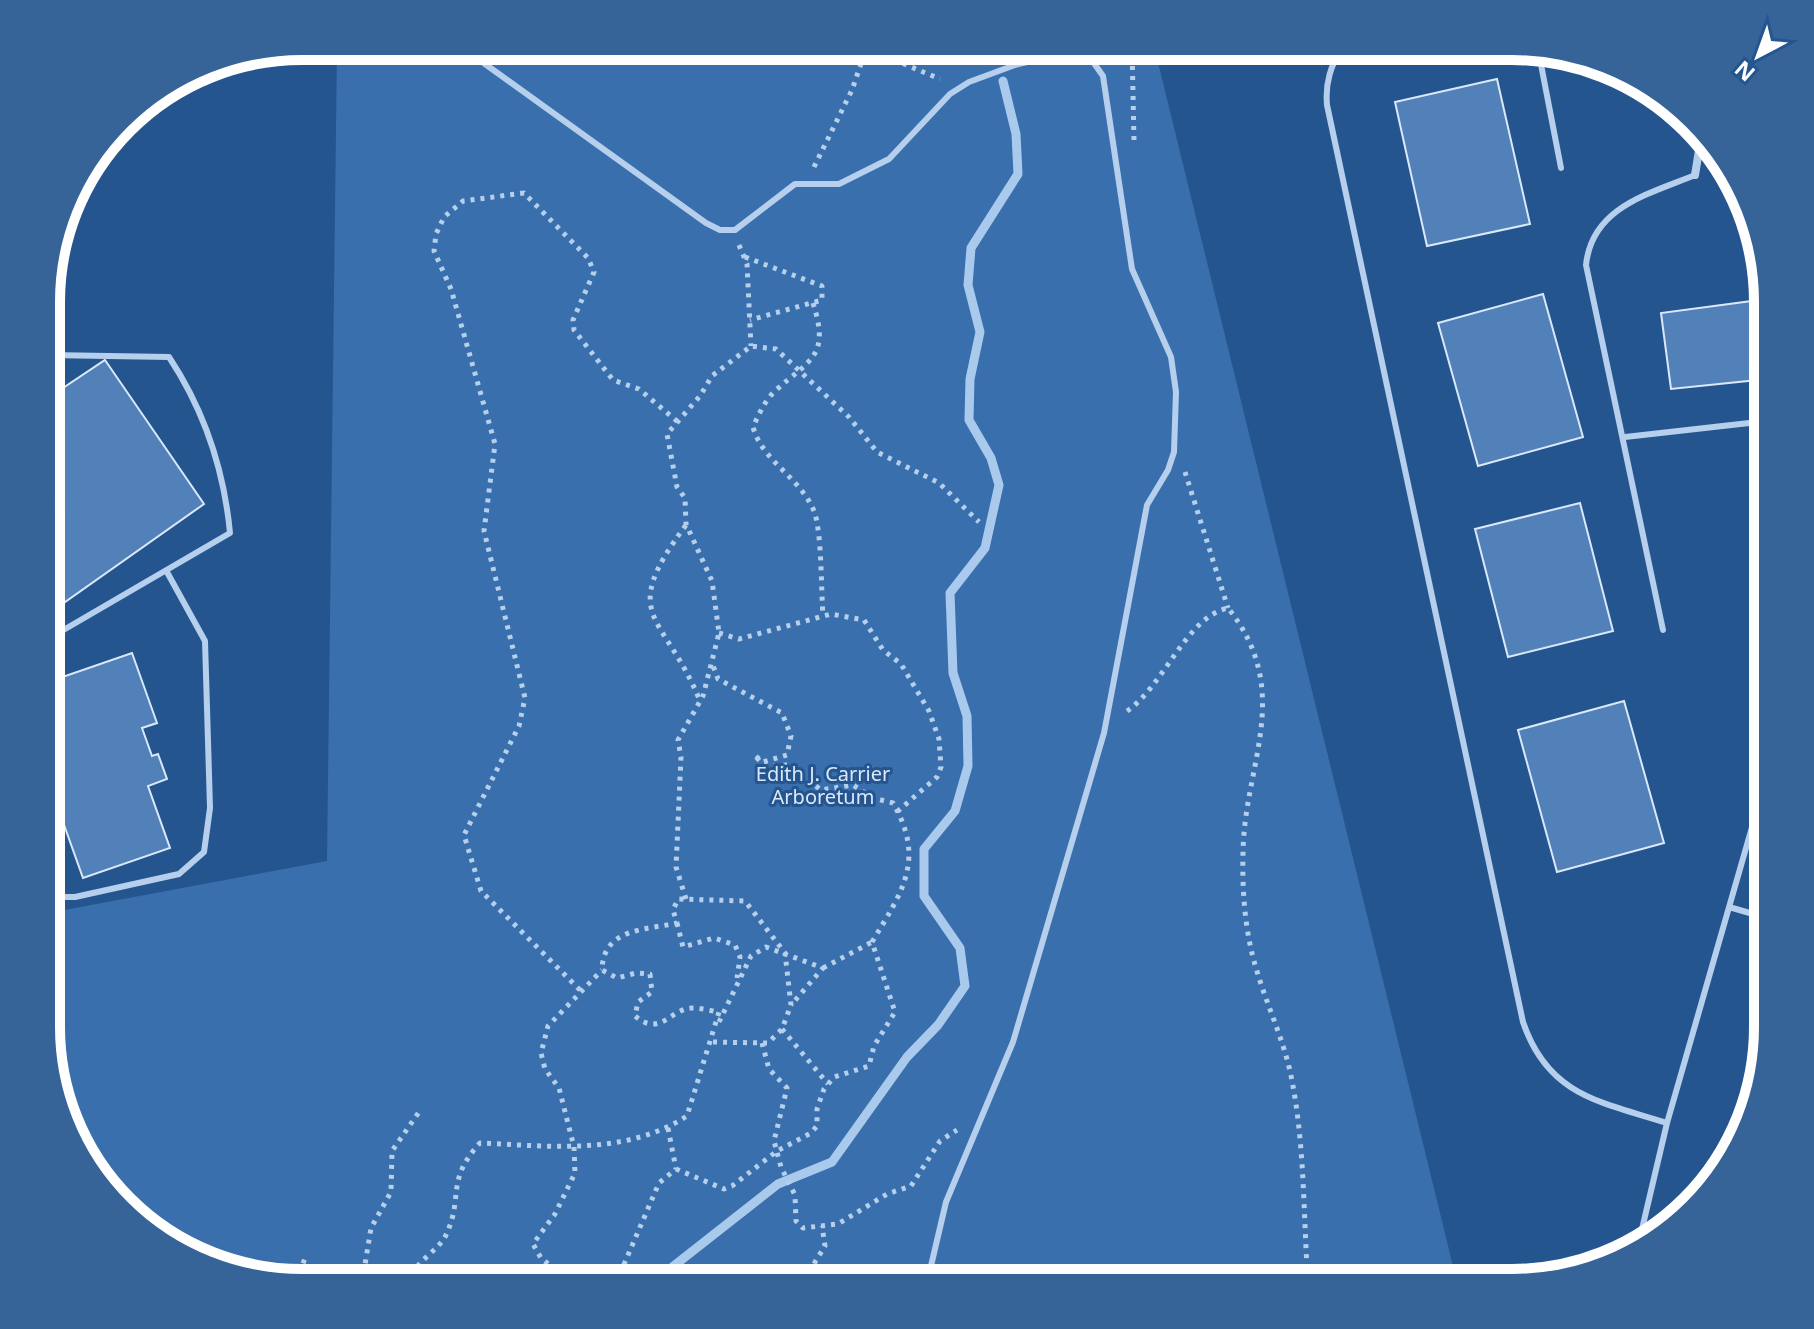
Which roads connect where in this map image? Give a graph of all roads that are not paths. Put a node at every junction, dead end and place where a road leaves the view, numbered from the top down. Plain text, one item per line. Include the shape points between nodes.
1 (480, 60) edge
2 (1036, 61) edge
3 (1092, 61) edge
4 (1336, 61) edge
5 (1541, 63) edge
6 (1699, 149) edge
7 (1561, 168) dead end
8 (1695, 175) joint
9 (60, 355) edge
10 (1753, 423) edge
11 (1625, 437) junction
12 (167, 572) junction
13 (1663, 630) dead end
14 (60, 632) edge
15 (1753, 824) edge
16 (61, 897) edge
17 (1729, 907) junction
18 (1753, 914) edge
19 (1667, 1123) junction
20 (1642, 1231) edge
21 (930, 1269) edge

1 - 2 lane via 706,223 731,230 788,188 849,181 889,159 959,88
3 - 21 lane via 1101,70 1114,129 1132,269 1174,371 1174,452 1147,505 1106,723 1013,1042 946,1202
4 - 19 lane via 1326,87 1327,105 1523,1022 1544,1066 1561,1084
5 - 7 lane
6 - 8 street
8 - 11 lane via 1609,216 1588,247 1586,265
9 - 12 lane via 169,357 194,395 226,491 230,533
10 - 11 lane
11 - 13 lane
12 - 14 lane
12 - 16 lane via 205,641 210,808 204,852 179,874
15 - 17 lane
17 - 18 lane
17 - 19 lane
19 - 20 lane

